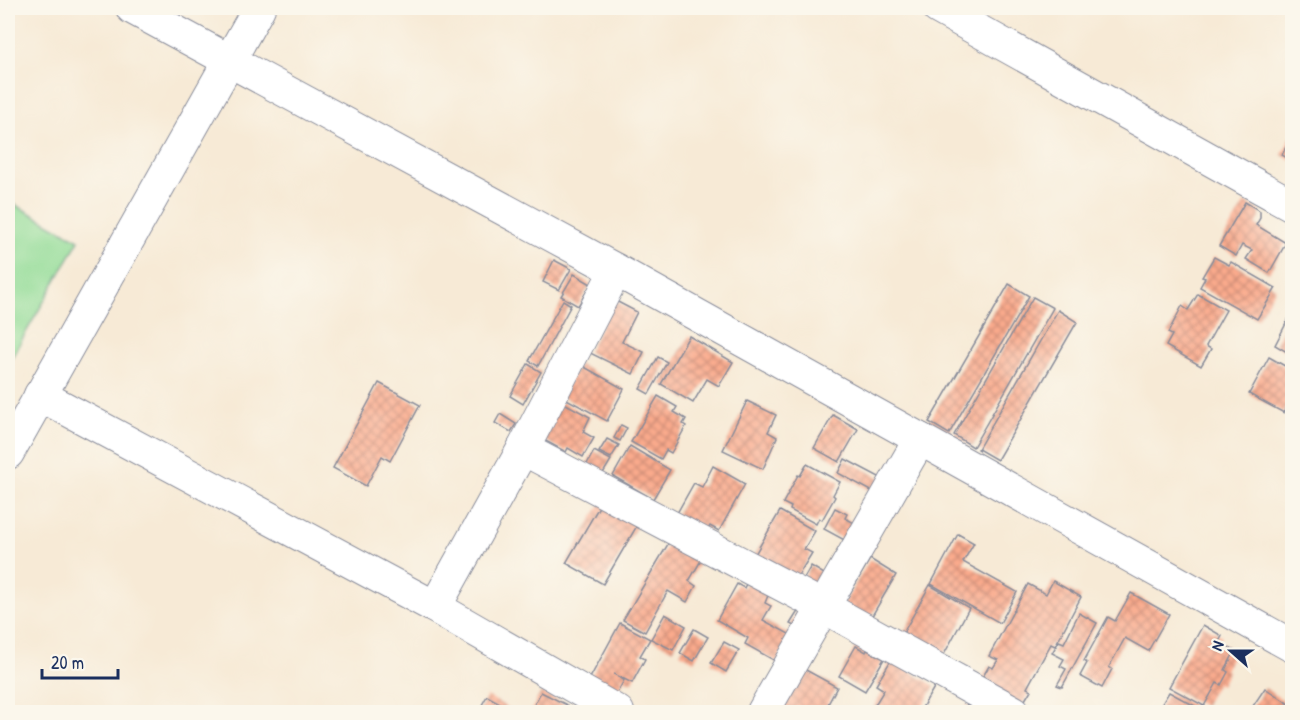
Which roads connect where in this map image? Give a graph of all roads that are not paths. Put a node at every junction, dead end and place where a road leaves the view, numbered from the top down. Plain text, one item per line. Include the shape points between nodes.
1 (132, 8) edge
2 (259, 8) edge
3 (938, 8) edge
4 (229, 61) junction
5 (1293, 205) edge
6 (616, 270) junction
7 (40, 395) junction
8 (920, 439) junction
9 (524, 449) junction
10 (8, 453) edge
11 (435, 606) junction
12 (824, 607) junction
13 (1293, 646) edge
14 (618, 712) edge
15 (763, 712) edge
16 (1014, 712) edge

1 - 4 street
2 - 4 street
3 - 5 street
4 - 6 street
4 - 7 street
6 - 8 street
6 - 9 street
7 - 10 street
7 - 11 street
8 - 12 street
8 - 13 street
9 - 11 street
9 - 12 street
11 - 14 street
12 - 15 street
12 - 16 street

